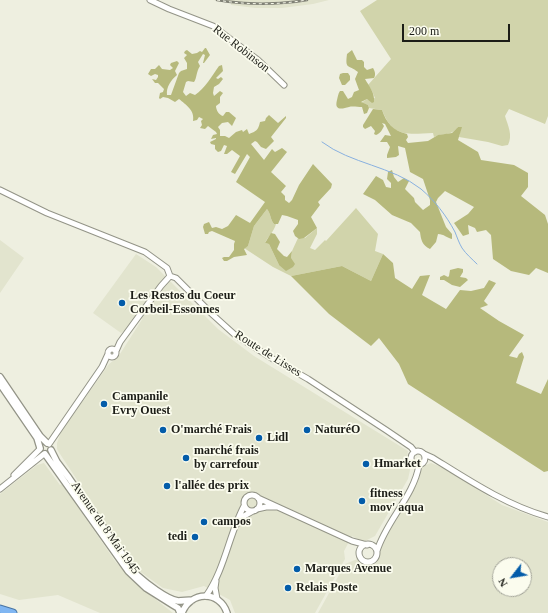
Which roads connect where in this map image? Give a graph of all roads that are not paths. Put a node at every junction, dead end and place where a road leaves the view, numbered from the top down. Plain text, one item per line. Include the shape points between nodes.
1 (150, 0) edge
2 (284, 85) dead end
3 (0, 190) edge
4 (170, 276) junction
5 (0, 377) edge
6 (0, 384) edge
7 (49, 445) junction
8 (43, 451) junction
9 (415, 452) junction
10 (424, 454) junction
11 (425, 461) junction
12 (413, 463) junction
13 (419, 465) junction
14 (446, 466) junction
15 (415, 479) junction
16 (0, 488) edge
17 (77, 489) junction
18 (258, 498) junction
19 (244, 506) junction
20 (277, 507) junction
21 (255, 510) junction
22 (548, 518) edge
23 (94, 524) junction
24 (236, 525) junction
25 (383, 537) junction
26 (352, 541) junction
27 (368, 544) junction
28 (360, 550) junction
29 (377, 551) junction
30 (216, 577) junction
31 (206, 596) junction
32 (218, 599) junction
33 (192, 600) junction
34 (0, 609) edge
35 (12, 613) edge
36 (181, 613) edge
37 (227, 613) edge

1 - 2 street, Rue Robinson via 213,26 258,60
3 - 4 street, Route de Lisses via 47,213 145,252 167,268
4 - 7 street via 114,350 109,350 110,355
4 - 9 street, Route de Lisses via 176,278 237,336 391,433
5 - 7 main road, Avenue du 8 Mai 1945 via 40,436
6 - 8 main road, Avenue du 8 Mai 1945
7 - 8 main road via 43,444
7 - 8 main road via 48,453
7 - 17 main road, Avenue du 8 Mai 1945 via 57,462
8 - 16 street
8 - 23 main road, Avenue du 8 Mai 1945
9 - 10 street via 421,451
9 - 12 street via 411,458
10 - 11 street
10 - 14 street
11 - 13 street
11 - 14 street
12 - 13 street
12 - 15 street
13 - 15 street
14 - 22 street via 504,501
15 - 25 street
17 - 23 main road via 94,518
17 - 33 main road, Avenue du 8 Mai 1945 via 143,581 175,600
18 - 19 street via 248,496
18 - 20 street
18 - 21 street via 260,504
19 - 21 street via 246,510
19 - 24 street
20 - 21 street
20 - 26 street
21 - 24 street via 244,516
23 - 36 main road, Avenue du 8 Mai 1945 via 134,577 146,588 178,608
24 - 30 street
25 - 27 street
25 - 29 street
26 - 27 street
26 - 28 street via 358,544
27 - 28 street
27 - 29 street
28 - 29 street via 361,558 369,562 375,559
30 - 31 street
30 - 32 street
31 - 32 main road, Avenue du 8 Mai 1945
31 - 33 main road, Avenue du 8 Mai 1945
32 - 37 main road
33 - 36 main road, Avenue du 8 Mai 1945
34 - 35 highway

